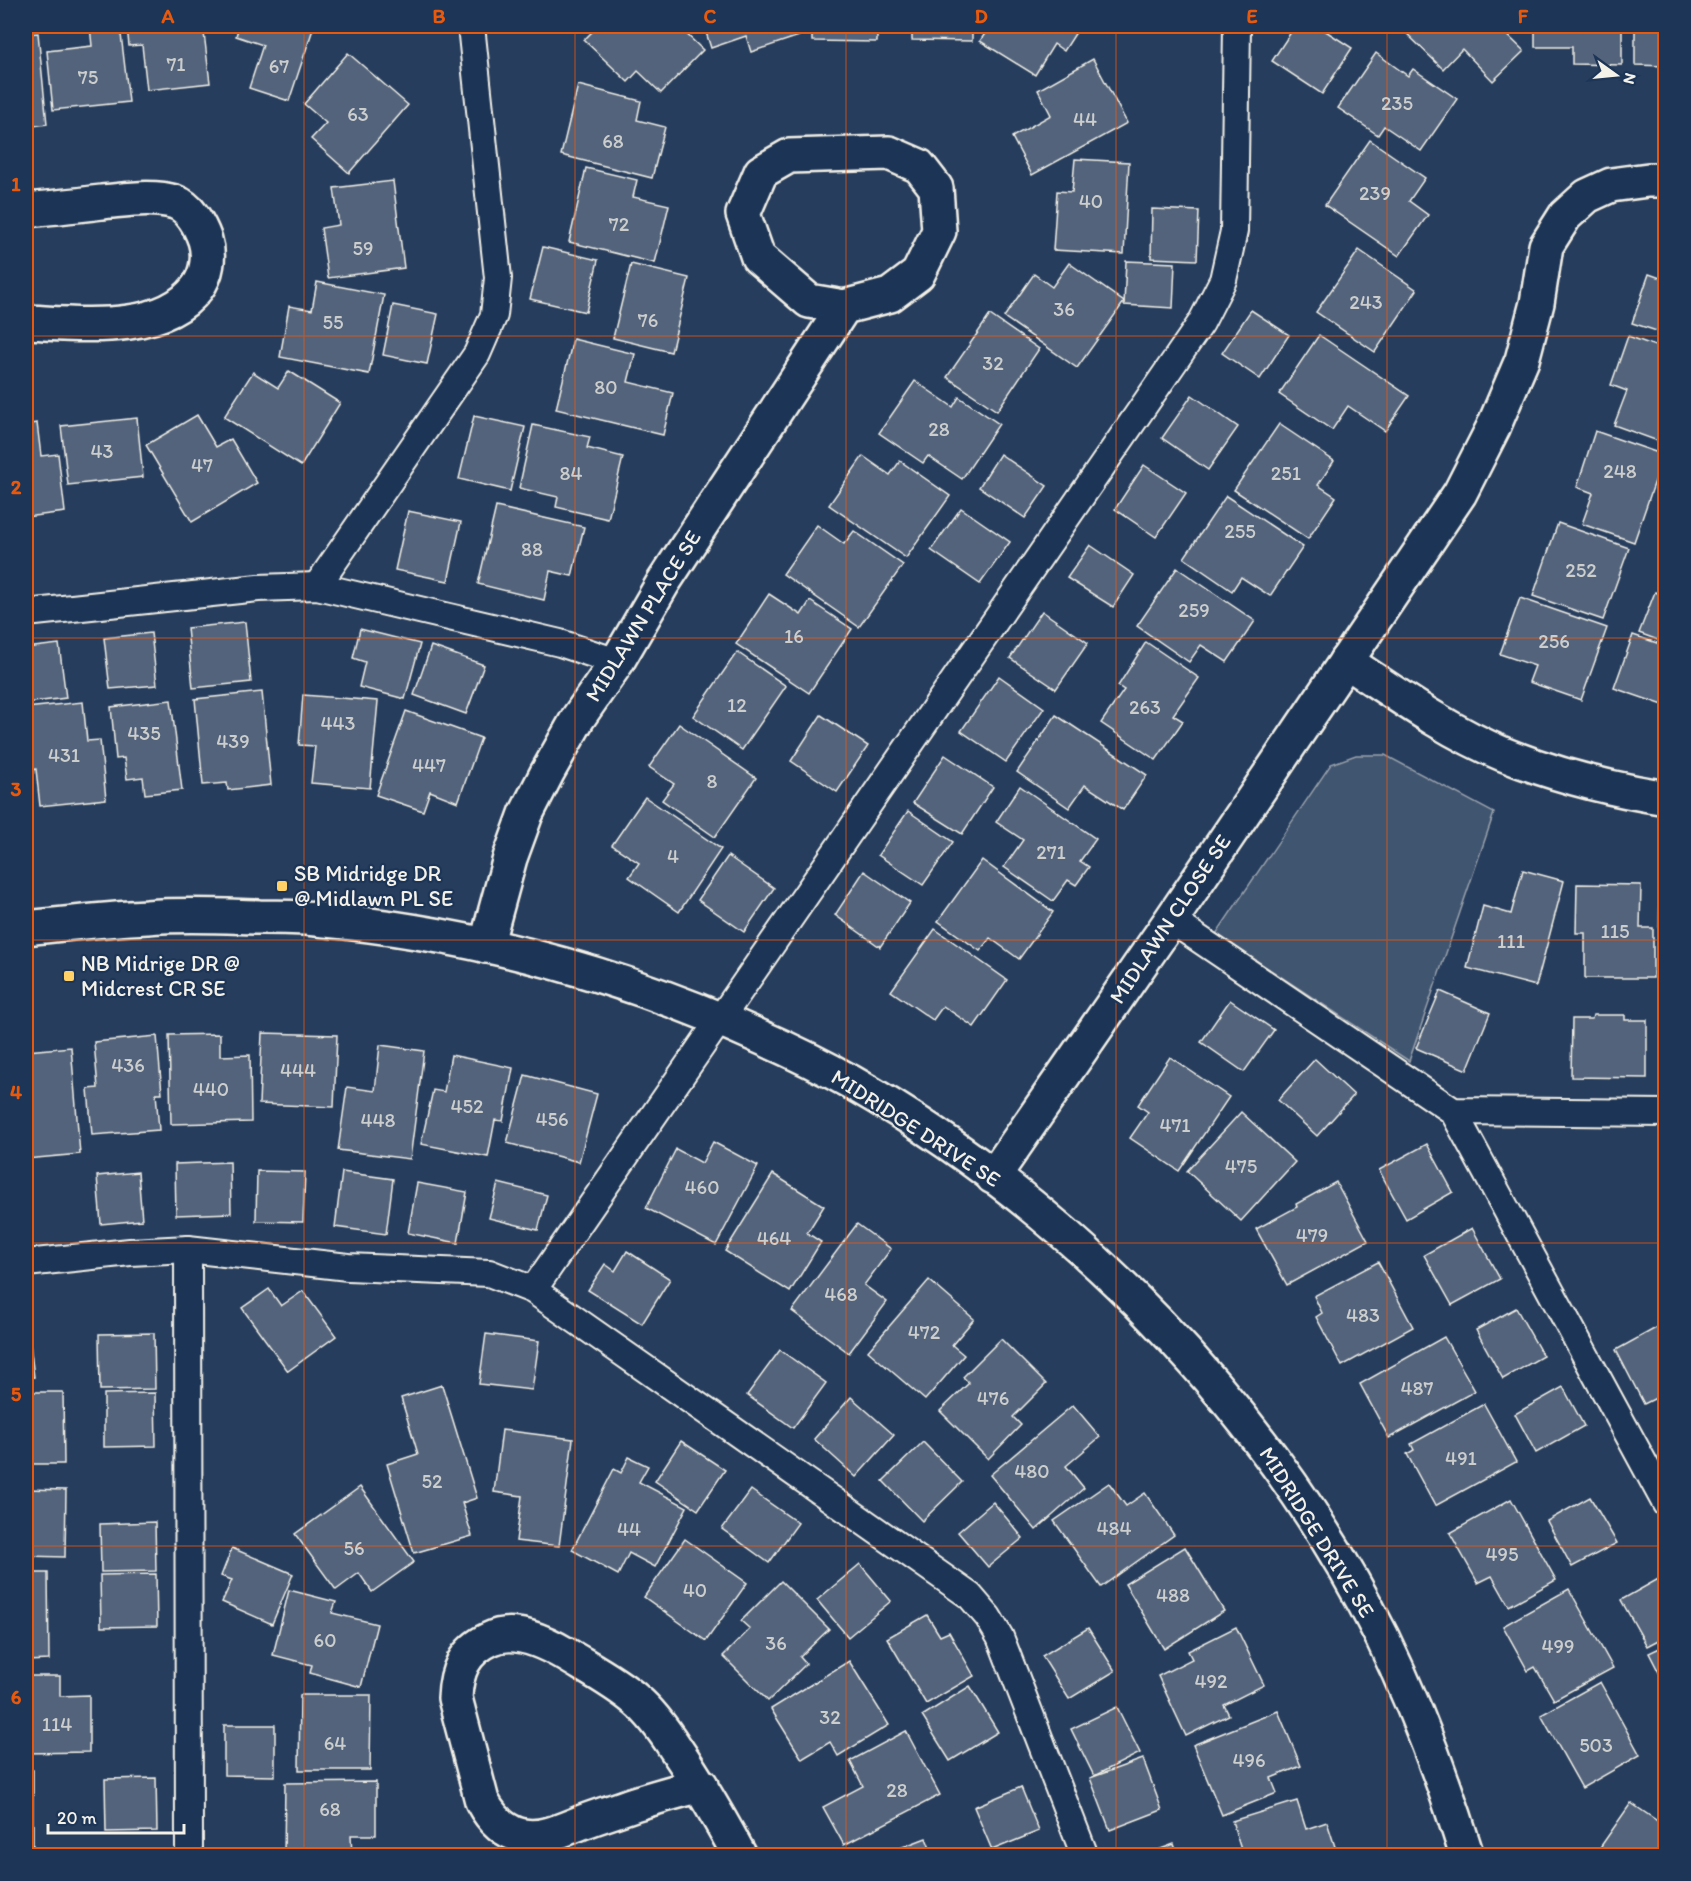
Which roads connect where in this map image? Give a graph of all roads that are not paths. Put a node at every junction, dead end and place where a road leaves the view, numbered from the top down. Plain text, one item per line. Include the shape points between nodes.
1 (471, 26) edge
2 (1237, 26) edge
3 (1665, 180) edge
4 (26, 210) edge
5 (844, 307) junction
6 (26, 322) edge
7 (317, 586) junction
8 (26, 613) edge
9 (1346, 661) junction
10 (617, 662) junction
11 (1665, 798) edge
12 (1171, 920) junction
13 (26, 928) edge
14 (486, 946) junction
15 (721, 1020) junction
16 (1452, 1111) junction
17 (1665, 1113) edge
18 (993, 1177) junction
19 (188, 1249) junction
20 (26, 1263) edge
21 (533, 1290) junction
22 (1665, 1504) edge
23 (701, 1785) junction
24 (189, 1856) edge
25 (740, 1856) edge
26 (1085, 1856) edge
27 (1467, 1856) edge

1 - 7 lane via 498,278 494,315 477,354
2 - 15 lane via 1234,231 1223,280 1210,306
3 - 9 street, MIDLAWN CLOSE SE via 1611,185 1587,196 1565,216 1546,246 1522,360 1493,428 1460,494
4 - 6 street via 132,200 178,203 201,229 207,246 207,264 202,281 192,294 178,306 148,318 104,325
5 - 5 street via 890,295 918,274 939,231 936,188 919,166 889,153 789,156 761,172 743,214 759,257 809,301
5 - 10 street, MIDLAWN PLACE SE via 663,583
7 - 8 lane via 258,588
7 - 10 lane via 560,643
9 - 11 street via 1437,720 1502,753 1595,784
9 - 12 street, MIDLAWN CLOSE SE
10 - 14 street, MIDLAWN PLACE SE via 578,718 526,814
12 - 16 lane
12 - 18 street, MIDLAWN CLOSE SE
13 - 14 street, MIDRIDGE DRIVE SE via 151,916 312,918 417,931
14 - 15 street, MIDRIDGE DRIVE SE via 655,993
15 - 18 street, MIDRIDGE DRIVE SE via 851,1082
15 - 21 lane
16 - 17 lane
16 - 22 lane
18 - 27 street, MIDRIDGE DRIVE SE via 1053,1224 1159,1322 1258,1439 1299,1496 1347,1573 1390,1655 1417,1713
19 - 20 lane
19 - 21 lane via 348,1267 489,1273
19 - 24 lane
21 - 26 lane via 970,1596 1000,1637
23 - 23 street via 662,1728 637,1701 548,1644 510,1634 495,1637 468,1654 460,1668 455,1698 482,1801 499,1825 511,1832 525,1836 555,1833
23 - 25 street

